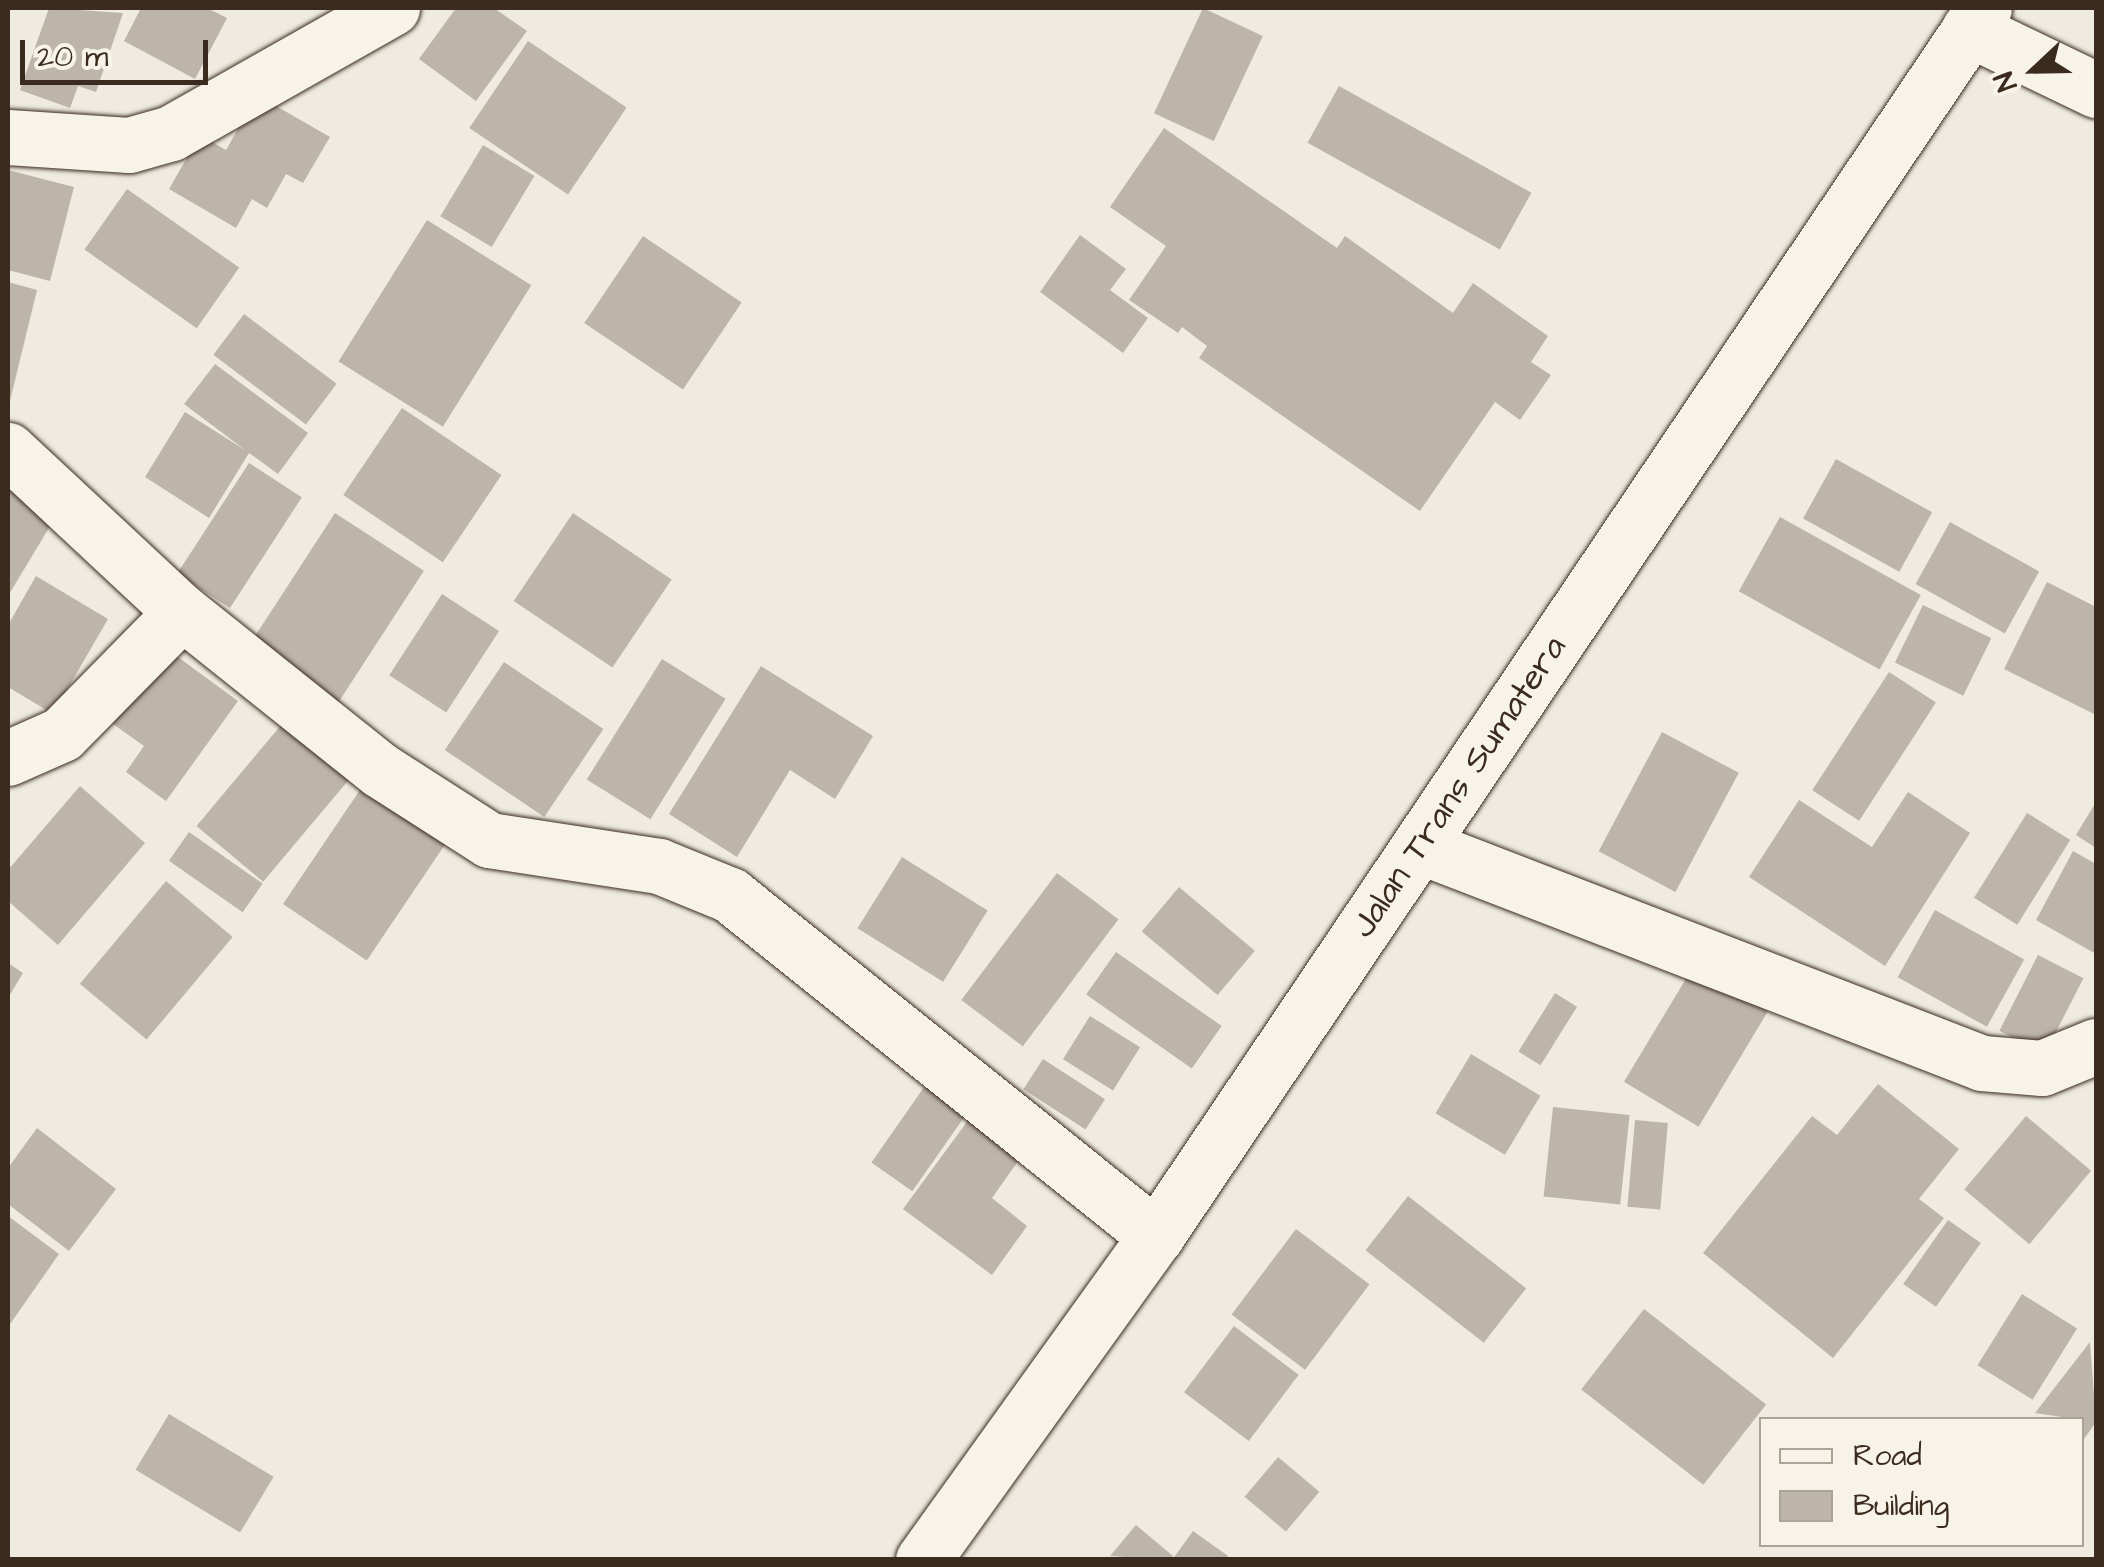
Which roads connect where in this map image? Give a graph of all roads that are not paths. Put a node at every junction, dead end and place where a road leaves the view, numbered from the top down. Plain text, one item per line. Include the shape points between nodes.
1 (392, 8) edge
2 (1976, 18) edge
3 (2096, 90) edge
4 (8, 137) edge
5 (8, 450) edge
6 (182, 612) junction
7 (8, 758) edge
8 (1420, 846) junction
9 (2096, 1046) edge
10 (1156, 1236) junction
11 (923, 1560) edge

1 - 4 main road via 171,133 129,145
2 - 3 main road
2 - 8 main road, Jalan Trans Sumatera
5 - 6 main road
6 - 7 main road via 62,734
6 - 10 main road via 380,770 489,840 659,866 730,895
8 - 9 main road via 1982,1063 2025,1071
8 - 10 main road, Jalan Trans Sumatera
10 - 11 main road, Jalan Trans Sumatera

